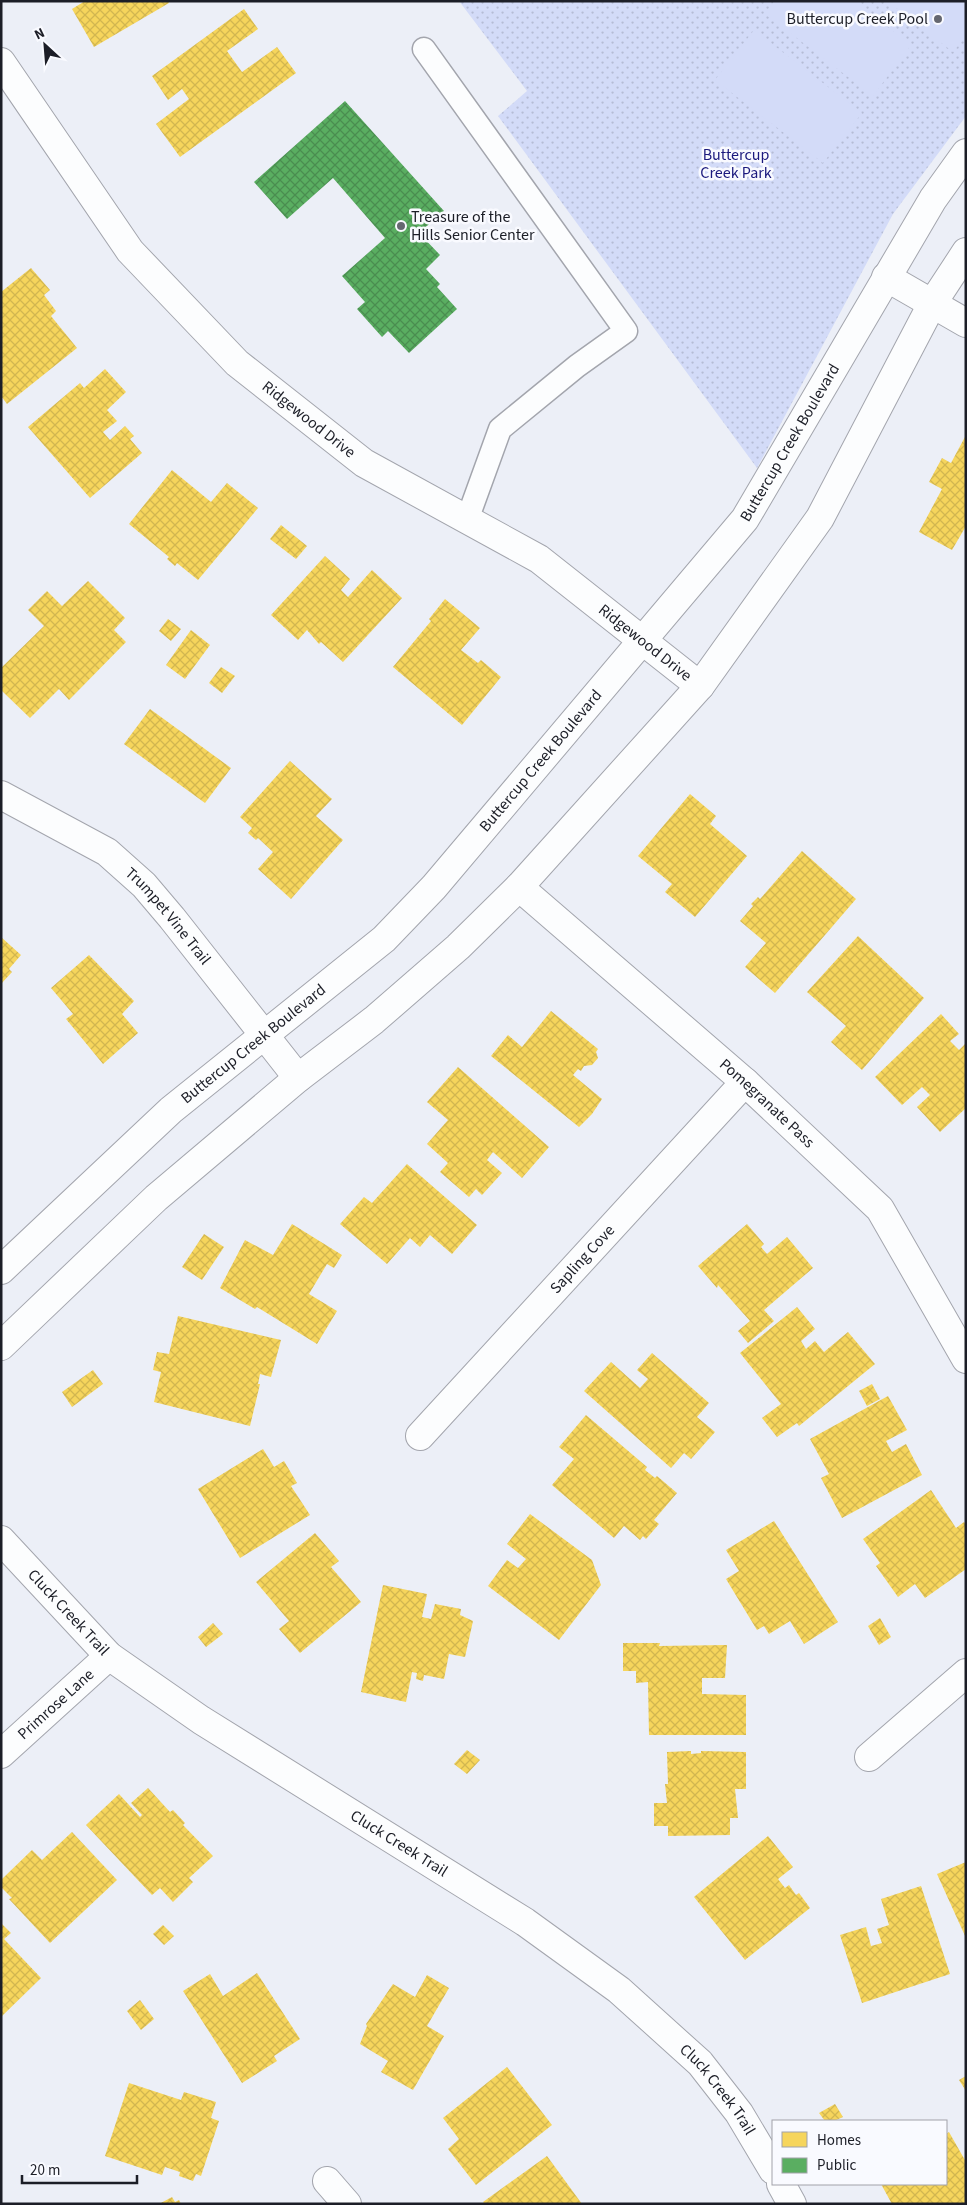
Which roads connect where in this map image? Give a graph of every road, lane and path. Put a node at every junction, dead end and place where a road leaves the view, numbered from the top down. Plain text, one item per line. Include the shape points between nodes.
1 (424, 49) dead end
2 (1, 62) edge
3 (966, 153) edge
4 (966, 252) edge
5 (886, 277) junction
6 (932, 304) junction
7 (966, 323) edge
8 (467, 520) junction
9 (644, 642) junction
10 (700, 686) junction
11 (1, 796) edge
12 (519, 887) junction
13 (265, 1035) junction
14 (298, 1078) junction
15 (745, 1082) junction
16 (1, 1270) edge
17 (1, 1346) edge
18 (966, 1359) edge
19 (420, 1436) dead end
20 (1, 1540) edge
21 (109, 1656) junction
22 (966, 1673) edge
23 (1, 1754) edge
24 (870, 1757) dead end
25 (772, 2168) edge
26 (327, 2181) dead end
27 (782, 2185) edge
28 (347, 2204) edge
29 (792, 2204) edge

1 - 8 lane via 626,331 500,429
2 - 8 street, Ridgewood Drive via 130,251 237,363 364,463
3 - 5 street, Buttercup Creek Boulevard via 933,199
4 - 6 street
5 - 6 street
5 - 9 street, Buttercup Creek Boulevard via 745,519
6 - 7 street
6 - 10 street via 820,518
8 - 9 street, Ridgewood Drive via 539,559
9 - 10 street, Ridgewood Drive
9 - 13 street, Buttercup Creek Boulevard via 434,888 384,939
10 - 12 street
11 - 13 street, Trumpet Vine Trail via 107,852 144,886
12 - 14 street via 458,947 381,1014
12 - 15 street, Pomegranate Pass
13 - 14 street, Trumpet Vine Trail
13 - 16 street, Buttercup Creek Boulevard via 171,1110
14 - 17 street via 156,1198
15 - 18 street, Pomegranate Pass via 880,1209
15 - 19 street, Sapling Cove
20 - 21 street, Cluck Creek Trail
21 - 23 street, Primrose Lane
21 - 25 street, Cluck Creek Trail via 201,1720 526,1922 619,1990 700,2063 739,2113
22 - 24 street
26 - 28 street
27 - 29 street

